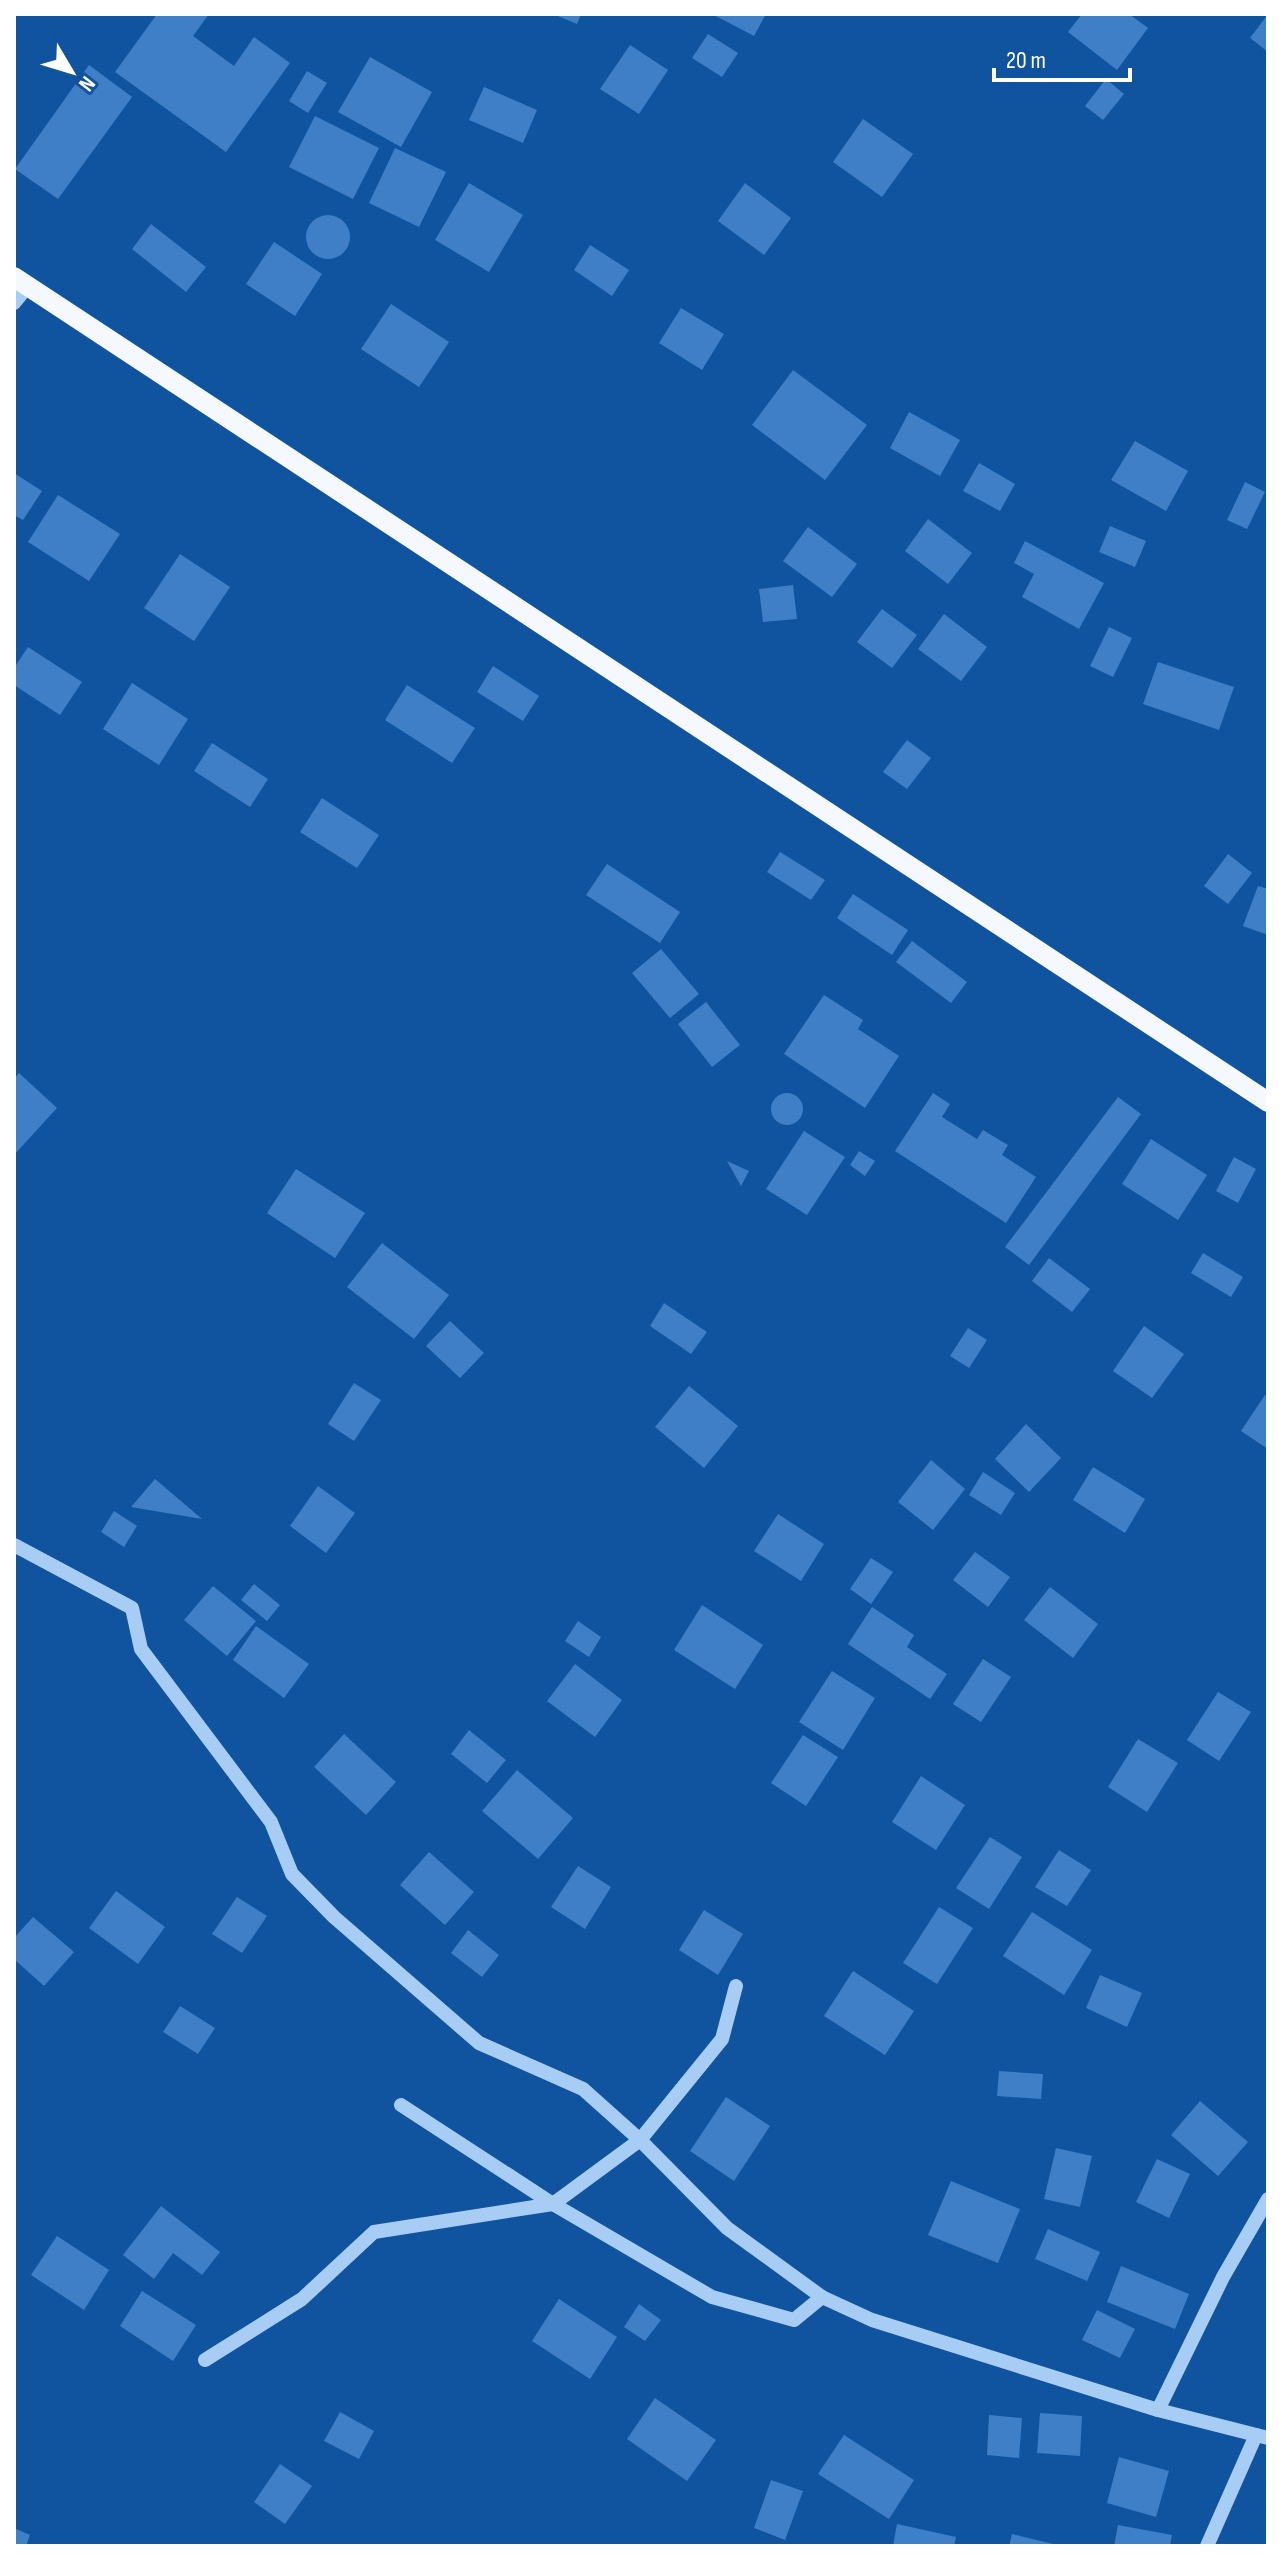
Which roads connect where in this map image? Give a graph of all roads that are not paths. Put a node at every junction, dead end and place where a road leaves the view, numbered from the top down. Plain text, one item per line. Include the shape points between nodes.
1 (21, 281) edge
2 (14, 303) edge
3 (1268, 1102) edge
4 (14, 1545) edge
5 (736, 1986) dead end
6 (401, 2105) dead end
7 (640, 2140) junction
8 (1268, 2199) edge
9 (553, 2204) junction
10 (822, 2297) junction
11 (205, 2360) dead end
12 (1158, 2410) junction
13 (1262, 2437) edge
14 (1207, 2546) edge

1 - 2 street
1 - 3 main road
4 - 7 street via 132,1608 141,1649 271,1822 292,1874 334,1917 479,2043 583,2089
5 - 7 street via 722,2039
6 - 9 street
7 - 9 street
7 - 10 street via 727,2228
8 - 12 street
9 - 10 street via 712,2297 794,2320
9 - 11 street via 374,2232 302,2299
10 - 12 street via 872,2320
12 - 13 street
13 - 14 street

